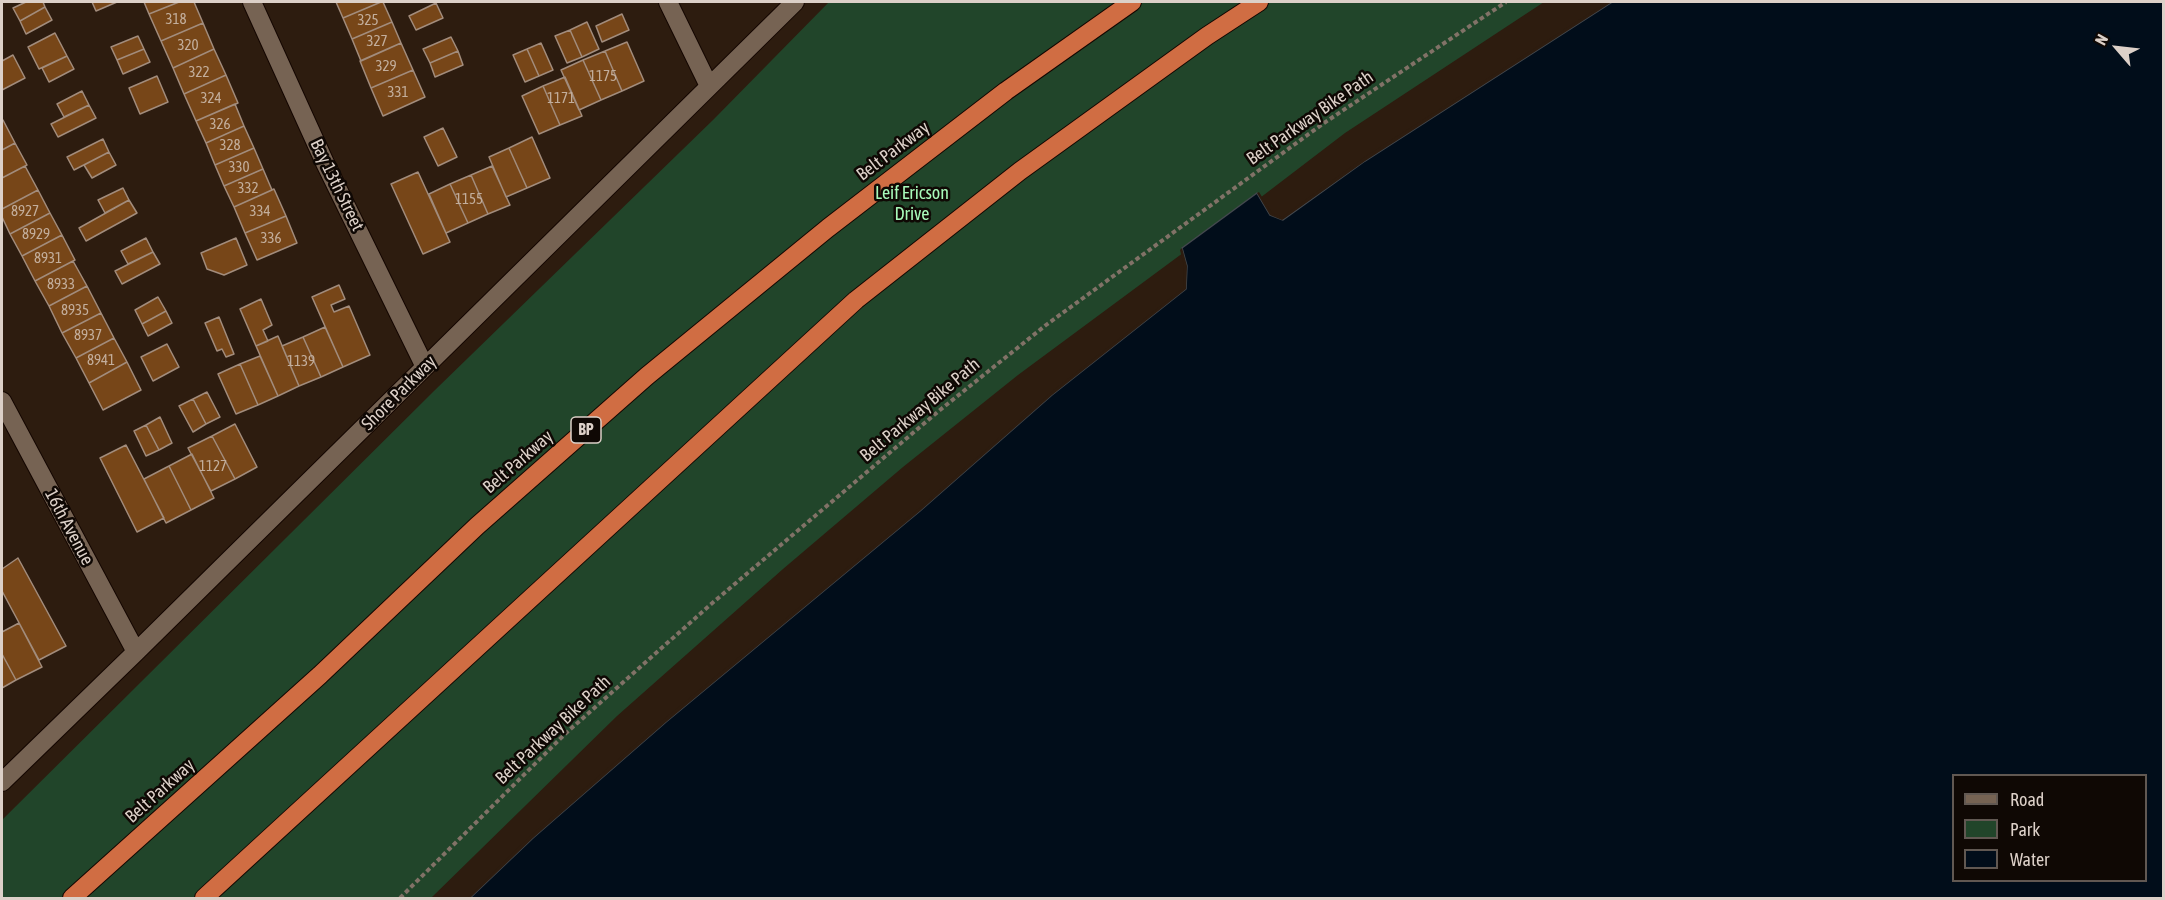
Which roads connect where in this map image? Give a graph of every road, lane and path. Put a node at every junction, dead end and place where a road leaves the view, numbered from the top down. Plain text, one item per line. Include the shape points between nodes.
1 (252, 2) edge
2 (668, 2) edge
3 (795, 2) edge
4 (1132, 2) edge
5 (1259, 2) edge
6 (1506, 2) edge
7 (710, 86) junction
8 (425, 367) junction
9 (2, 401) edge
10 (136, 652) junction
11 (2, 782) edge
12 (72, 898) edge
13 (204, 898) edge
14 (400, 898) edge

1 - 8 street, Bay 13th Street
2 - 7 street
3 - 7 street, Shore Parkway
4 - 12 highway, Belt Parkway / BP via 1006,91 837,221 647,376 477,526 320,675
5 - 13 highway via 1020,171 856,300
6 - 14 path, Belt Parkway Bike Path via 1324,123 1046,325 948,403 565,734
7 - 8 street, Shore Parkway
8 - 10 street, Shore Parkway
9 - 10 street, 16th Avenue
10 - 11 street, Shore Parkway

